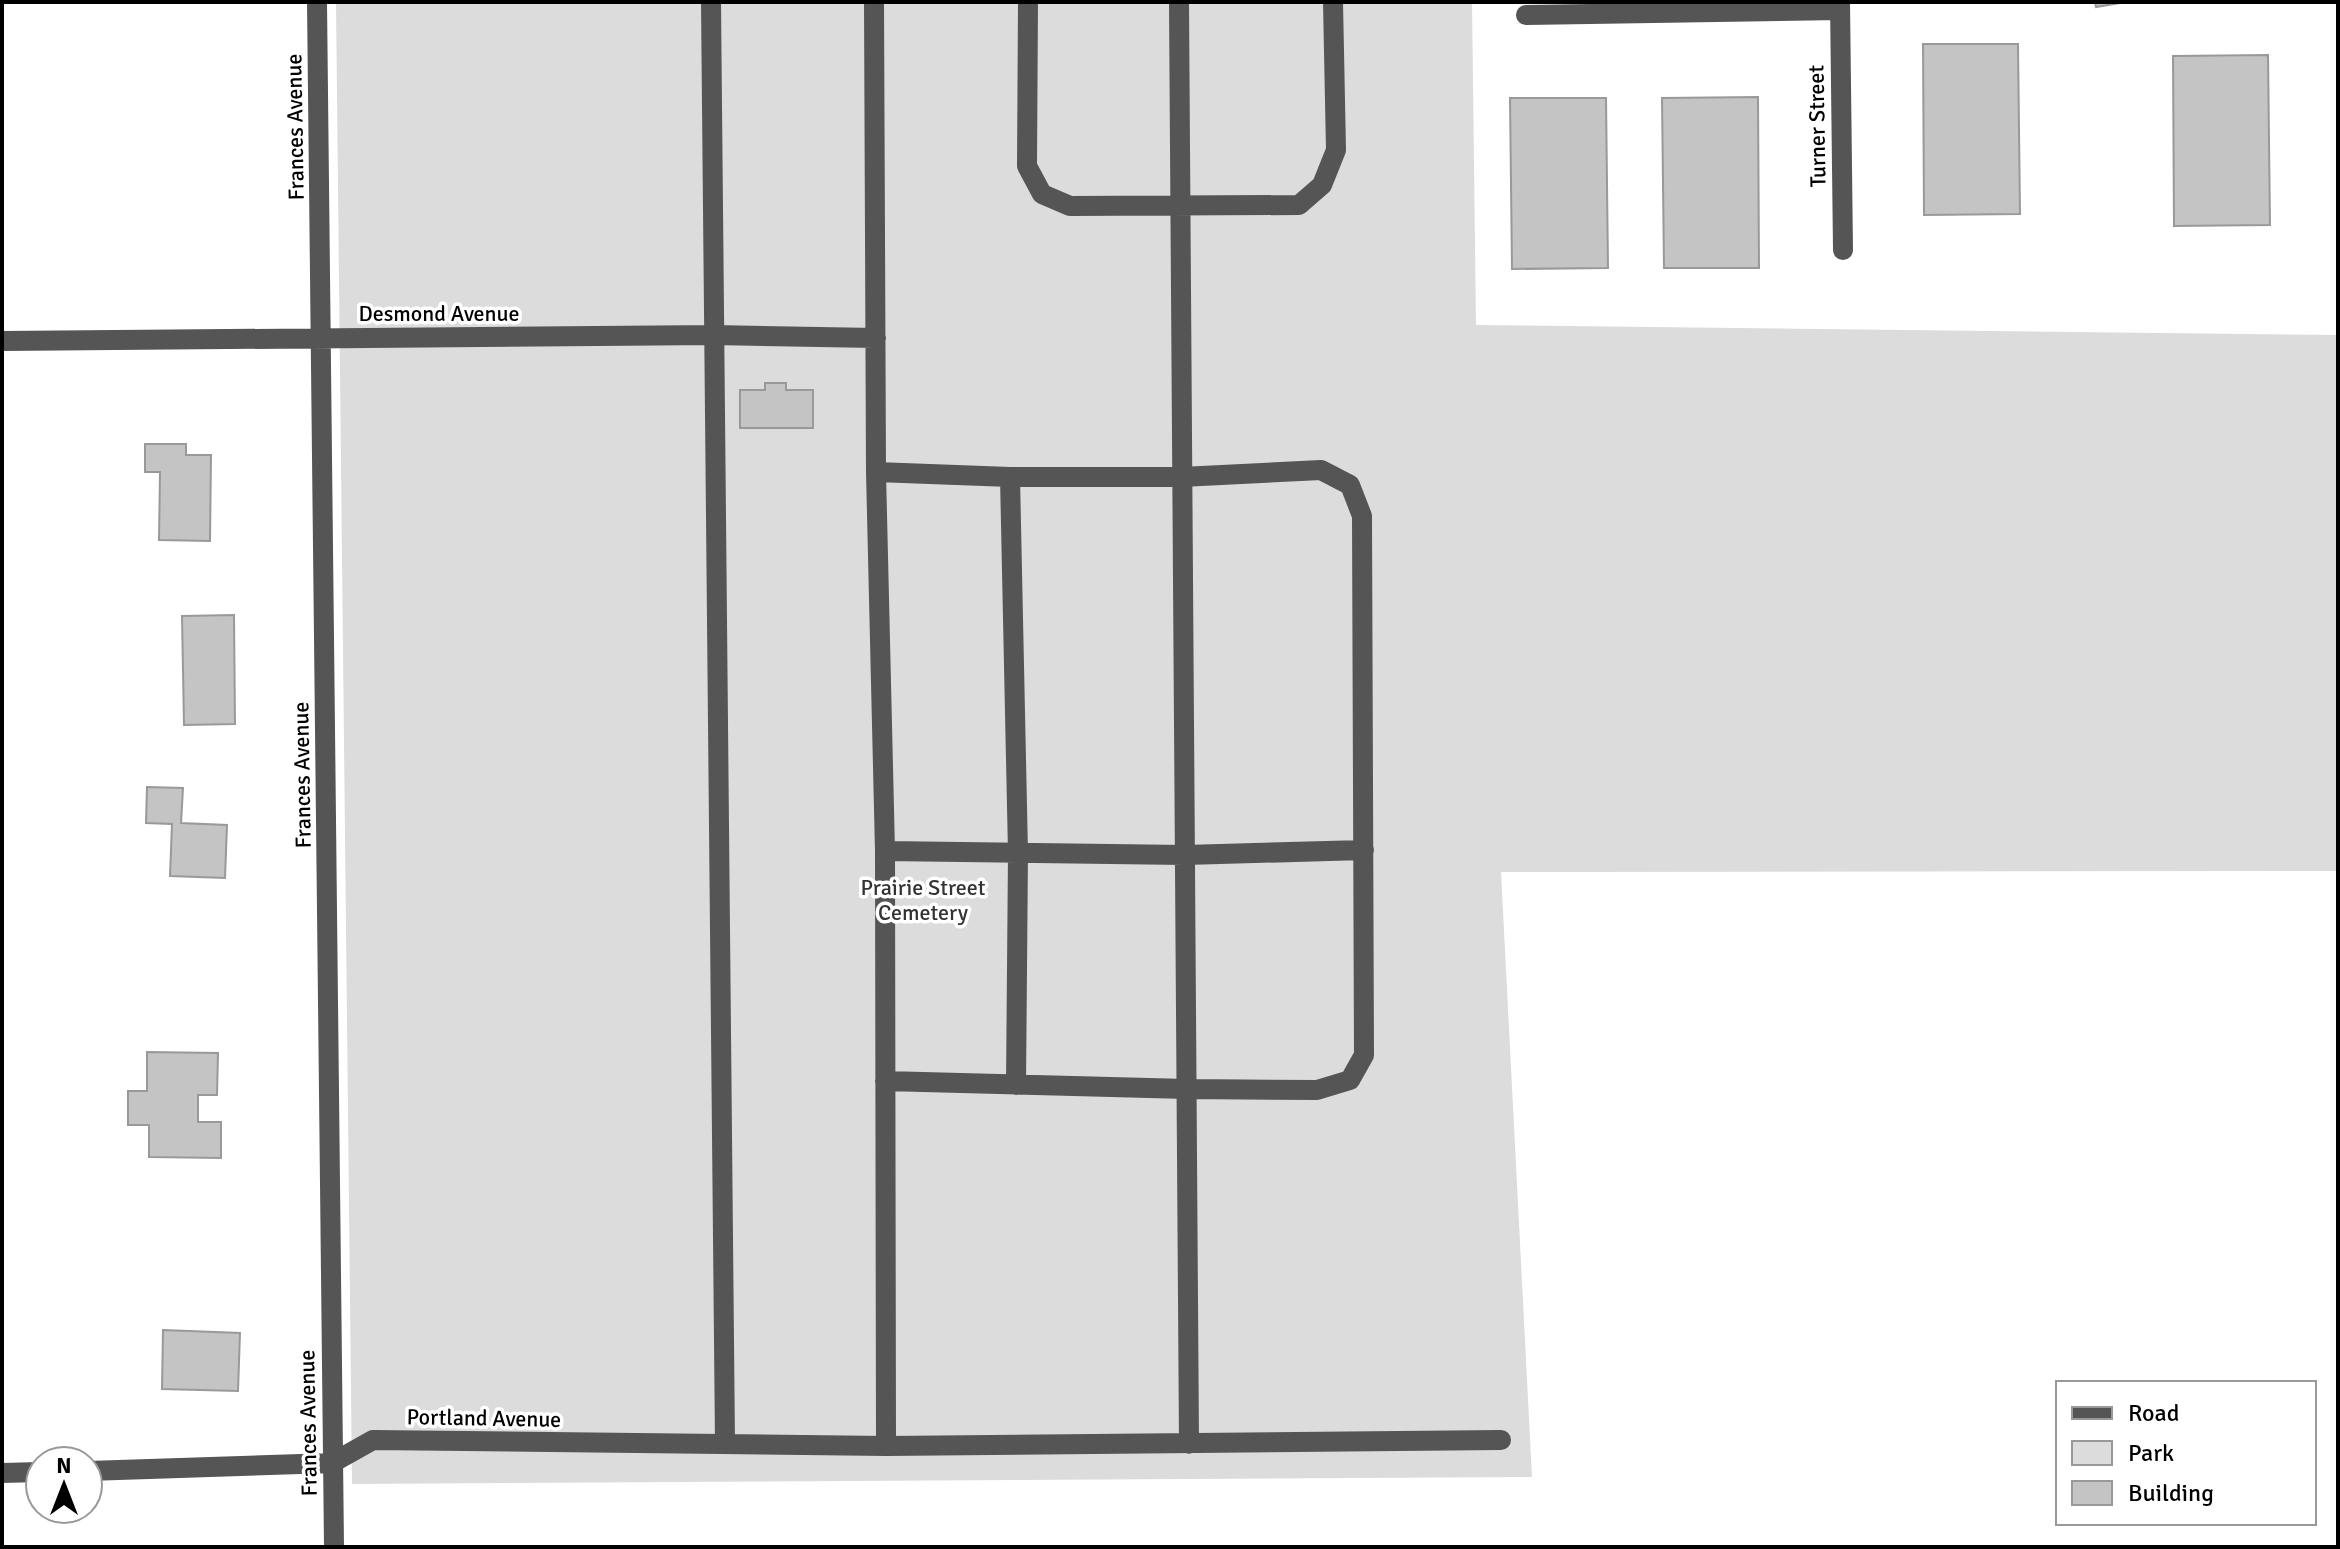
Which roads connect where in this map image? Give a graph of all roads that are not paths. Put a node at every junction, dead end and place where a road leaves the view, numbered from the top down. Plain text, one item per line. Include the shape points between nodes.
1 (317, 2) edge
2 (711, 2) edge
3 (874, 2) edge
4 (1028, 2) edge
5 (1179, 2) edge
6 (1333, 2) edge
7 (1840, 6) edge
8 (1526, 15) dead end
9 (1182, 205) junction
10 (1843, 250) dead end
11 (714, 335) junction
12 (322, 337) junction
13 (876, 338) junction
14 (2, 341) edge
15 (876, 472) junction
16 (1010, 477) junction
17 (1181, 477) junction
18 (1364, 850) junction
19 (885, 851) junction
20 (1018, 853) junction
21 (1185, 855) junction
22 (885, 1081) junction
23 (1016, 1085) junction
24 (1187, 1089) junction
25 (1501, 1440) dead end
26 (725, 1444) junction
27 (1189, 1444) junction
28 (886, 1446) junction
29 (332, 1463) junction
30 (104, 1470) edge
31 (24, 1472) edge
32 (2, 1473) edge
33 (334, 1547) edge

1 - 12 street, Frances Avenue
2 - 11 street
3 - 13 street
4 - 9 street via 1027,166 1042,194 1070,206
5 - 9 street
6 - 9 street via 1336,150 1322,185 1299,205
7 - 8 street
7 - 10 street, Turner Street
9 - 17 street
11 - 12 street, Desmond Avenue
11 - 13 street, Desmond Avenue
11 - 26 street
12 - 14 street, Desmond Avenue
12 - 29 street, Frances Avenue
13 - 15 street
15 - 16 street
15 - 19 street
16 - 17 street
16 - 20 street
17 - 18 street via 1321,470 1350,485 1362,516
17 - 21 street
18 - 21 street
18 - 24 street via 1364,1055 1350,1080 1317,1090
19 - 20 street
19 - 22 street
20 - 21 street
20 - 23 street
21 - 24 street
22 - 23 street
22 - 28 street
23 - 24 street
24 - 27 street
25 - 27 street, Portland Avenue
26 - 28 street, Portland Avenue
26 - 29 street, Portland Avenue via 373,1440
27 - 28 street, Portland Avenue
29 - 30 street, Portland Avenue
29 - 33 street, Frances Avenue
31 - 32 street

